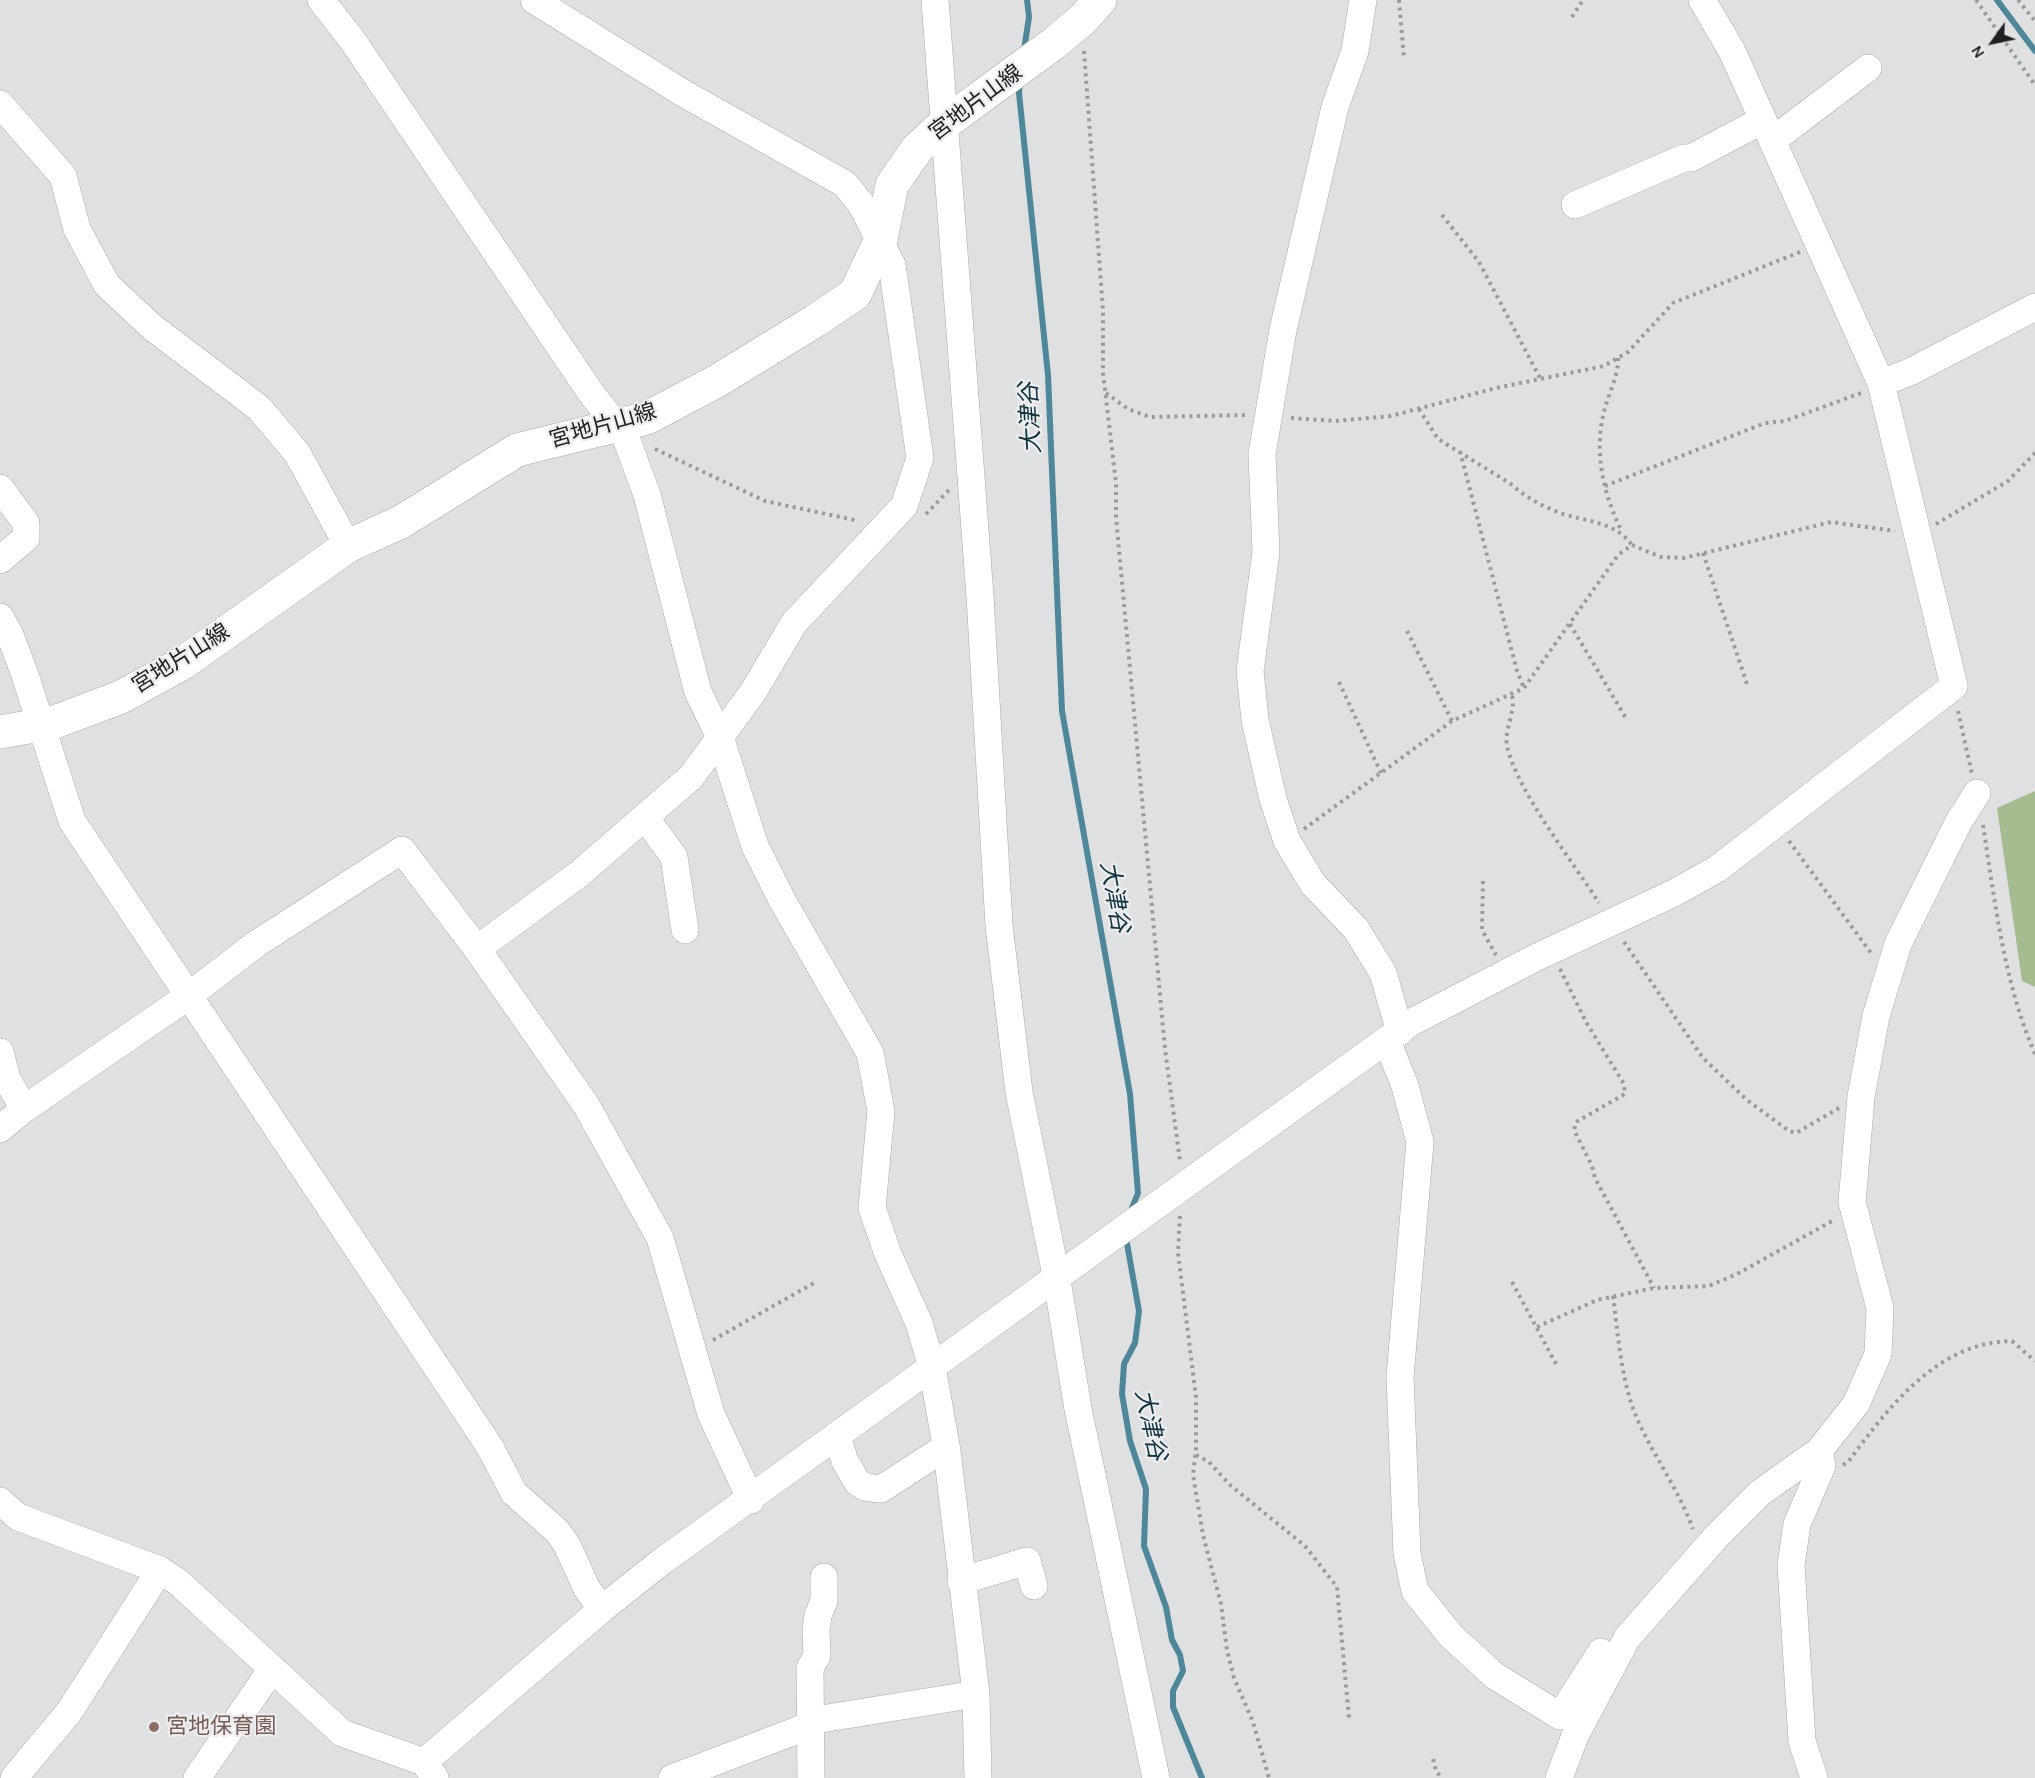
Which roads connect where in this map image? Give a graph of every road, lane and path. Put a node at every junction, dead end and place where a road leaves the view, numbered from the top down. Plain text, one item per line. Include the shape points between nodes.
1 (321, 0) edge
2 (534, 0) edge
3 (935, 0) edge
4 (1363, 0) edge
5 (1399, 0) edge
6 (1583, 0) edge
7 (1702, 0) edge
8 (1976, 0) edge
9 (2018, 0) edge
10 (1091, 10) edge
11 (1572, 17) dead end
12 (2035, 21) edge
13 (1404, 58) dead end
14 (1868, 68) dead end
15 (2035, 85) edge
16 (4, 118) edge
17 (944, 124) junction
18 (1768, 130) junction
19 (1575, 206) dead end
20 (1442, 215) dead end
21 (881, 239) junction
22 (1818, 245) junction
23 (2035, 307) edge
24 (1618, 358) junction
25 (1540, 378) junction
26 (1881, 383) junction
27 (1106, 393) junction
28 (1419, 409) junction
29 (1269, 416) junction
30 (622, 432) junction
31 (1460, 452) junction
32 (2035, 453) edge
33 (969, 456) junction
34 (1605, 486) junction
35 (0, 488) edge
36 (886, 525) junction
37 (1622, 532) junction
38 (1916, 532) junction
39 (1632, 545) junction
40 (348, 546) junction
41 (1703, 553) junction
42 (0, 560) edge
43 (0, 617) edge
44 (1570, 624) junction
45 (1407, 631) dead end
46 (1339, 682) dead end
47 (1954, 686) junction
48 (1748, 687) dead end
49 (1524, 688) junction
50 (1512, 696) junction
51 (1627, 720) dead end
52 (1452, 721) junction
53 (42, 725) junction
54 (0, 732) edge
55 (720, 737) junction
56 (1381, 773) junction
57 (1977, 794) junction
58 (645, 817) junction
59 (1777, 823) junction
60 (1287, 841) junction
61 (1483, 881) dead end
62 (1611, 922) junction
63 (685, 930) dead end
64 (477, 949) junction
65 (1552, 950) junction
66 (1890, 969) junction
67 (1507, 972) junction
68 (187, 997) junction
69 (1393, 1037) junction
70 (0, 1052) edge
71 (2035, 1054) edge
72 (1861, 1096) junction
73 (24, 1110) junction
74 (0, 1129) edge
75 (1182, 1188) junction
76 (1854, 1211) junction
77 (1061, 1275) junction
78 (1512, 1282) dead end
79 (814, 1283) dead end
80 (1654, 1288) junction
81 (1613, 1296) junction
82 (1537, 1327) junction
83 (693, 1351) junction
84 (2035, 1361) edge
85 (1556, 1364) dead end
86 (932, 1366) junction
87 (837, 1437) junction
88 (946, 1447) junction
89 (1196, 1455) junction
90 (1820, 1456) junction
91 (751, 1500) junction
92 (0, 1501) edge
93 (1695, 1535) dead end
94 (160, 1570) junction
95 (824, 1577) dead end
96 (961, 1581) junction
97 (1034, 1586) dead end
98 (602, 1609) junction
99 (1642, 1621) junction
100 (272, 1669) junction
101 (976, 1694) junction
102 (1349, 1718) dead end
103 (810, 1724) junction
104 (1433, 1759) dead end
105 (430, 1770) edge
106 (14, 1778) edge
107 (197, 1778) edge
108 (672, 1778) edge
109 (811, 1778) edge
110 (978, 1778) edge
111 (1156, 1778) edge
112 (1269, 1778) edge
113 (1442, 1778) edge
114 (1559, 1778) edge
115 (1814, 1778) edge

1 - 30 street via 591,393
2 - 21 street via 683,93 845,184
3 - 17 street
4 - 29 street via 1355,51 1335,107 1282,330
5 - 13 path
6 - 11 path
7 - 18 street via 1732,51
8 - 15 path
9 - 12 path
10 - 17 main road, 宮地片山線 via 1053,44
10 - 27 path via 1098,270
14 - 18 street
16 - 40 street via 63,176 77,229 107,285 152,327 259,408 297,453
17 - 21 main road, 宮地片山線 via 917,149 892,185
17 - 33 street
18 - 19 street via 1684,158
18 - 22 street
20 - 25 path via 1479,262
21 - 30 main road, 宮地片山線 via 855,294 717,381
21 - 36 street via 892,265 920,458 904,506
22 - 24 path via 1673,303
22 - 26 street
23 - 26 street
24 - 25 path via 1604,366
24 - 34 path via 1599,433
25 - 28 path
26 - 34 path via 1826,407 1785,421 1765,423
26 - 38 street
27 - 29 path via 1128,409 1150,417
27 - 75 path via 1149,892
28 - 29 path via 1364,420
28 - 31 path via 1438,439
29 - 60 street via 1262,453 1266,552 1250,671 1270,788
30 - 36 path via 765,501
30 - 40 main road, 宮地片山線 via 577,433 517,450 401,522
30 - 55 street via 647,495 698,692
31 - 37 path via 1536,502
31 - 49 path
32 - 38 path via 2008,481 1924,531
33 - 36 path via 958,466 950,490 921,518
33 - 77 street via 999,925 1019,1092
34 - 37 path
35 - 42 street via 26,524 26,538
36 - 55 street via 794,624
37 - 39 path
38 - 41 path via 1831,522
38 - 47 street
39 - 41 path via 1661,556 1684,558
39 - 44 path via 1617,555
40 - 53 main road, 宮地片山線 via 183,663 121,697
41 - 48 path
43 - 53 street
44 - 49 path
44 - 51 path
45 - 52 path
46 - 56 path
47 - 57 path
47 - 59 street
49 - 50 path
50 - 52 path
50 - 62 path via 1507,743 1512,763
52 - 56 path
53 - 54 main road, 宮地片山線
53 - 68 street via 72,821
55 - 58 street via 691,777
55 - 86 street via 755,846 870,1053 881,1111 872,1208 919,1323
56 - 60 path
57 - 66 street via 1958,823 1898,944
57 - 71 path via 2017,1007
58 - 63 street via 674,857
58 - 64 street via 579,874
59 - 62 street via 1717,869
59 - 66 path via 1874,957
60 - 69 street via 1313,884 1356,929 1383,973
61 - 67 path via 1482,930
62 - 65 street
62 - 72 path via 1703,1058 1747,1100 1789,1131 1796,1133
64 - 68 street via 402,850 256,944
64 - 83 street via 586,1105 660,1238
65 - 67 street
65 - 80 path via 1586,1022 1624,1084 1625,1094 1576,1122 1574,1130
66 - 72 street via 1876,1016
67 - 69 street via 1410,1023
68 - 73 street
68 - 98 street via 490,1447 514,1493 557,1531
69 - 75 street
69 - 99 street via 1420,1142 1400,1377 1407,1553 1415,1591 1451,1635 1495,1676 1560,1716 1615,1628 1633,1612
70 - 73 street via 7,1079
72 - 76 street
73 - 74 street
75 - 77 street
75 - 89 path via 1178,1253 1196,1397
76 - 80 path via 1710,1286
76 - 90 street via 1880,1308 1878,1354 1856,1404
77 - 86 street
77 - 111 street via 1078,1409
78 - 82 path
79 - 83 path
80 - 81 path
81 - 82 path
81 - 93 path via 1634,1411 1657,1460 1682,1498
82 - 85 path
83 - 91 street via 711,1414
84 - 90 path via 2012,1341 1970,1348 1925,1374 1887,1410 1848,1462 1831,1466
86 - 87 street
86 - 88 street
87 - 88 street via 857,1482 881,1489
87 - 91 street
88 - 96 street
89 - 102 path via 1305,1546 1337,1587
89 - 112 path via 1196,1495 1221,1604 1227,1650
90 - 99 street via 1760,1493
90 - 115 street via 1822,1466 1797,1524 1791,1565 1802,1741
91 - 98 street via 661,1562
92 - 94 street via 18,1517
94 - 100 street
94 - 106 street via 69,1712
95 - 103 street via 824,1601 816,1631 817,1656 810,1668
96 - 97 street via 1027,1561
96 - 101 street
98 - 105 street
99 - 114 street via 1627,1638 1575,1736
100 - 105 street via 342,1733
100 - 107 street
101 - 103 street
101 - 110 street
103 - 108 street
103 - 109 street
104 - 113 path

